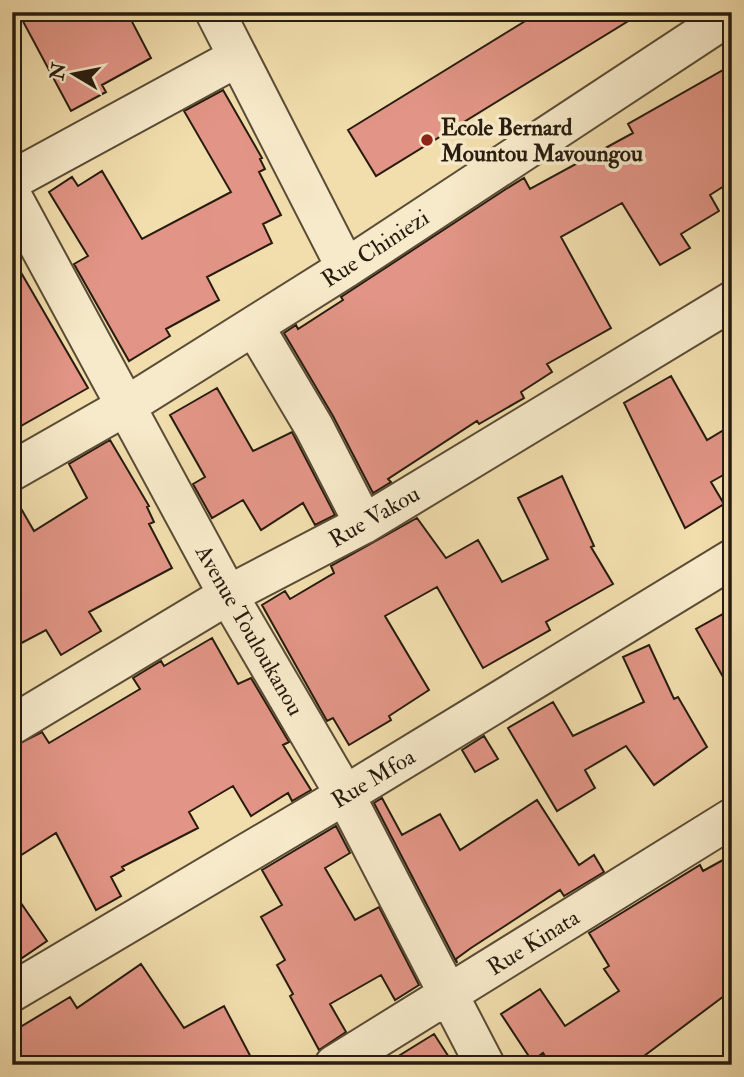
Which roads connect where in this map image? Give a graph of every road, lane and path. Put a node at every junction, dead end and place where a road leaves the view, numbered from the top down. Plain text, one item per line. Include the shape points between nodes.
1 (215, 12) edge
2 (724, 16) edge
3 (238, 57) junction
4 (12, 180) edge
5 (12, 196) edge
6 (346, 268) junction
7 (732, 302) edge
8 (254, 326) junction
9 (126, 405) junction
10 (12, 471) edge
11 (364, 524) junction
12 (732, 559) edge
13 (228, 595) junction
14 (12, 725) edge
15 (345, 795) junction
16 (732, 818) edge
17 (12, 992) edge
18 (448, 995) junction
19 (334, 1065) edge
20 (485, 1065) edge

1 - 3 street
2 - 6 street, Rue Chiniezi
3 - 4 street
3 - 6 street
5 - 9 street, Avenue Touloukanou
6 - 8 street, Rue Chiniezi
7 - 11 street, Rue Vakou
8 - 9 street, Rue Chiniezi
8 - 11 street
9 - 10 street, Rue Chiniezi
9 - 13 street, Avenue Touloukanou
11 - 13 street, Rue Vakou
12 - 15 street, Rue Mfoa
13 - 14 street, Rue Vakou
13 - 15 street, Avenue Touloukanou
15 - 17 street, Rue Mfoa
15 - 18 street, Avenue Touloukanou
16 - 18 street, Rue Kinata
18 - 19 street, Rue Kinata
18 - 20 street, Avenue Touloukanou

